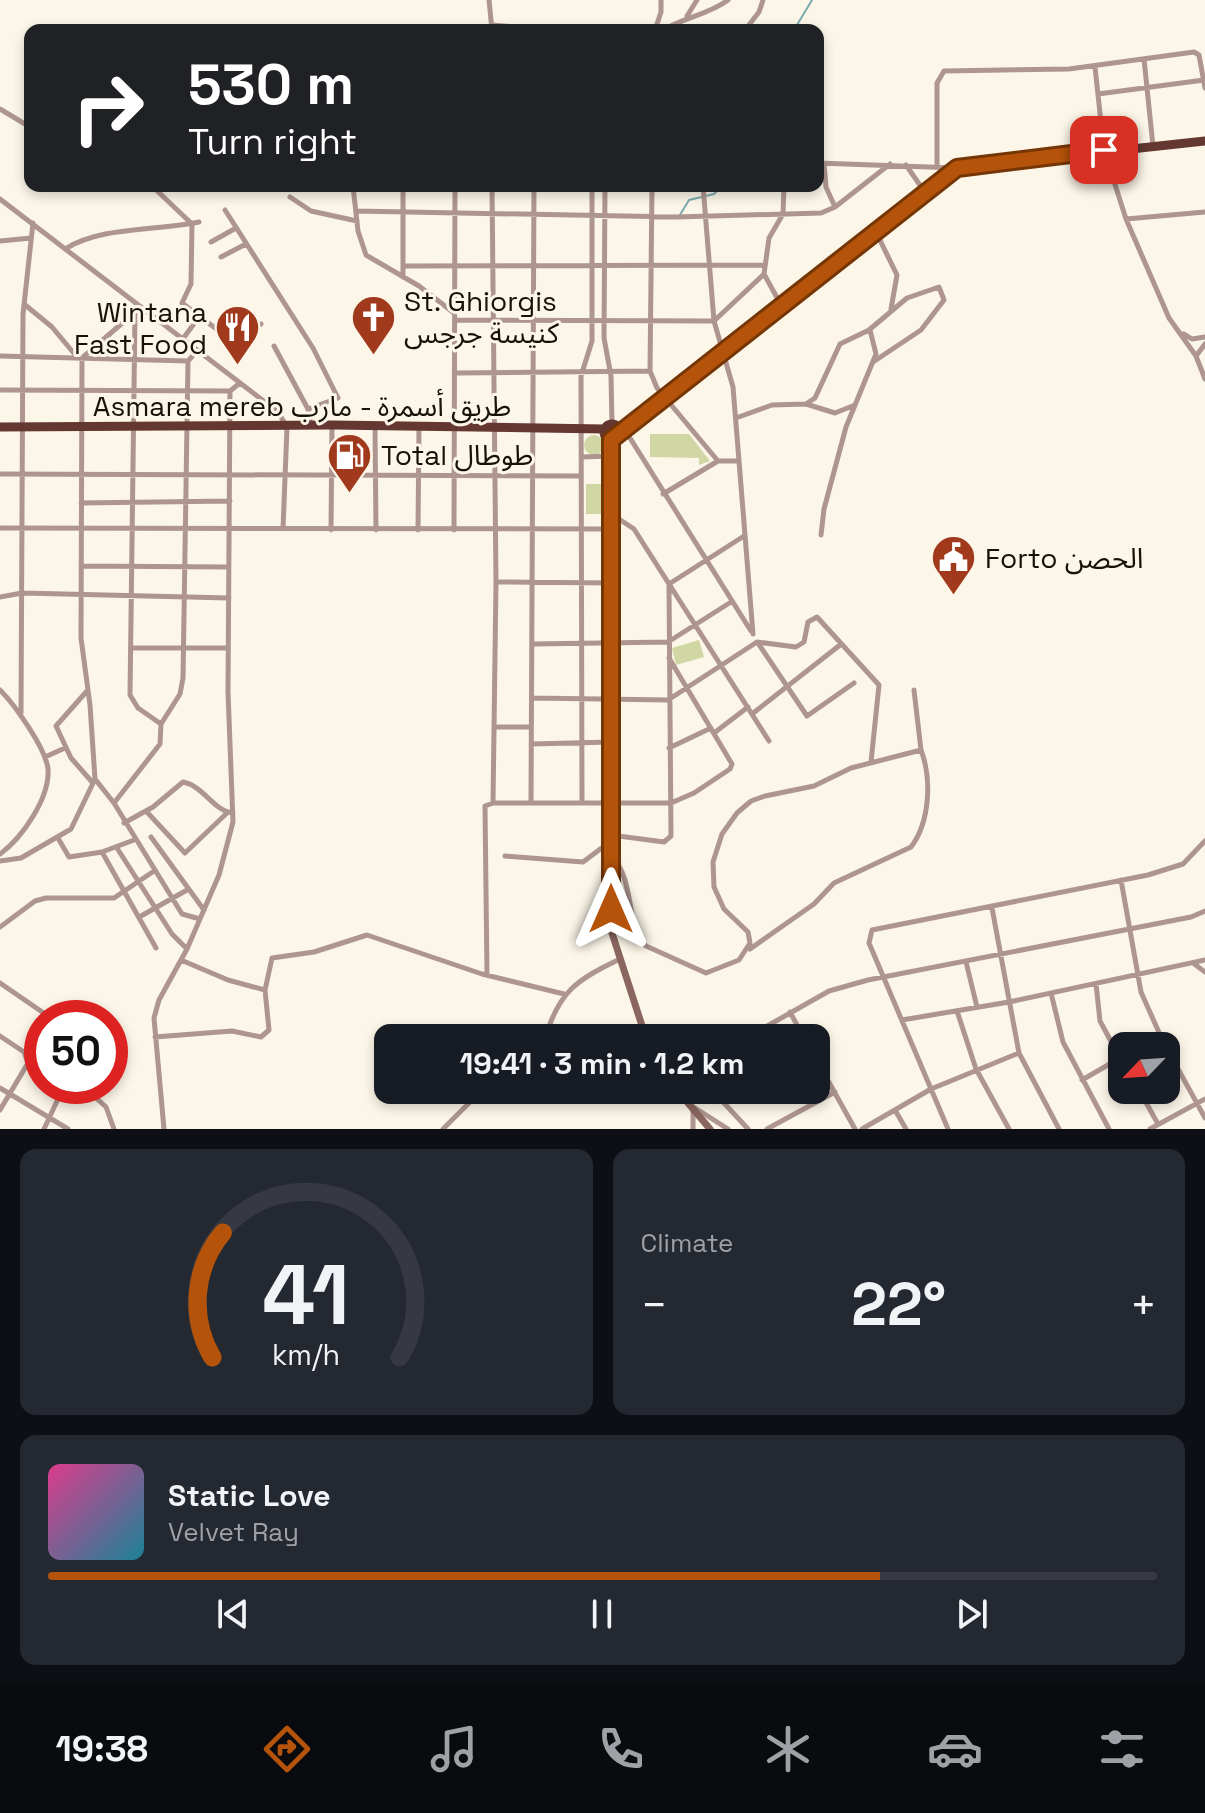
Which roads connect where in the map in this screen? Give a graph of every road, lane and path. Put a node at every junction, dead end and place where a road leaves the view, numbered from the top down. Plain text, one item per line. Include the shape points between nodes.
1 (489, 0) edge
2 (661, 0) edge
3 (697, 0) edge
4 (728, 0) edge
5 (769, 0) edge
6 (762, 2) edge
7 (687, 16) junction
8 (492, 24) edge
9 (656, 24) edge
10 (673, 24) edge
11 (749, 24) edge
12 (1144, 59) junction
13 (1095, 67) junction
14 (1205, 80) edge
15 (1147, 87) junction
16 (1205, 88) edge
17 (1098, 94) junction
18 (0, 109) edge
19 (24, 123) edge
20 (1205, 141) edge
21 (1153, 146) junction
22 (1104, 150) junction
23 (824, 163) edge
24 (890, 164) junction
25 (906, 165) junction
26 (937, 167) junction
27 (957, 168) junction
28 (824, 177) edge
29 (159, 192) edge
30 (354, 192) edge
31 (403, 192) edge
32 (455, 192) edge
33 (492, 192) edge
34 (534, 192) edge
35 (592, 192) edge
36 (605, 192) edge
37 (652, 192) edge
38 (703, 192) edge
39 (784, 192) edge
40 (925, 192) junction
41 (290, 197) dead end
42 (0, 199) edge
43 (835, 207) junction
44 (225, 210) dead end
45 (356, 211) junction
46 (1205, 212) edge
47 (403, 214) junction
48 (493, 214) junction
49 (534, 214) junction
50 (592, 214) junction
51 (604, 214) junction
52 (783, 214) junction
53 (456, 215) junction
54 (653, 216) junction
55 (704, 216) junction
56 (1126, 219) junction
57 (357, 221) junction
58 (33, 223) junction
59 (196, 223) junction
60 (236, 228) junction
61 (875, 230) junction
62 (31, 238) junction
63 (0, 241) edge
64 (211, 242) dead end
65 (246, 244) junction
66 (65, 249) junction
67 (221, 257) dead end
68 (765, 265) junction
69 (403, 266) junction
70 (455, 266) junction
71 (493, 266) junction
72 (709, 266) junction
73 (534, 267) junction
74 (593, 267) junction
75 (604, 267) junction
76 (651, 267) junction
77 (764, 274) junction
78 (403, 277) junction
79 (24, 304) junction
80 (136, 304) junction
81 (781, 305) junction
82 (891, 310) junction
83 (135, 312) junction
84 (199, 317) junction
85 (455, 317) junction
86 (493, 320) junction
87 (533, 320) junction
88 (592, 320) junction
89 (604, 320) junction
90 (650, 320) junction
91 (714, 321) junction
92 (261, 324) dead end
93 (1174, 326) junction
94 (869, 330) junction
95 (1205, 337) edge
96 (182, 340) junction
97 (1205, 344) edge
98 (274, 346) dead end
99 (197, 351) junction
100 (725, 352) junction
101 (0, 356) edge
102 (25, 356) junction
103 (1196, 356) junction
104 (80, 358) junction
105 (135, 359) junction
106 (188, 361) junction
107 (873, 362) junction
108 (650, 371) junction
109 (582, 372) junction
110 (611, 372) junction
111 (456, 373) junction
112 (493, 373) junction
113 (533, 373) junction
114 (1205, 379) edge
115 (240, 383) junction
116 (0, 390) edge
117 (82, 391) junction
118 (134, 391) junction
119 (230, 391) junction
120 (25, 392) junction
121 (187, 392) junction
122 (667, 399) junction
123 (806, 404) junction
124 (856, 404) junction
125 (308, 409) junction
126 (736, 418) junction
127 (332, 425) junction
128 (311, 426) junction
129 (375, 426) junction
130 (0, 427) edge
131 (24, 427) junction
132 (82, 427) junction
133 (134, 427) junction
134 (187, 427) junction
135 (230, 427) junction
136 (287, 427) junction
137 (419, 427) junction
138 (608, 427) junction
139 (455, 429) junction
140 (581, 429) junction
141 (493, 430) junction
142 (533, 430) junction
143 (623, 431) junction
144 (611, 440) junction
145 (611, 456) junction
146 (581, 457) junction
147 (718, 461) junction
148 (737, 461) junction
149 (0, 474) edge
150 (23, 474) junction
151 (187, 474) junction
152 (230, 474) junction
153 (420, 474) junction
154 (455, 474) junction
155 (285, 475) junction
156 (331, 475) junction
157 (376, 475) junction
158 (493, 475) junction
159 (533, 475) junction
160 (81, 476) junction
161 (135, 476) junction
162 (581, 476) junction
163 (663, 494) junction
164 (230, 501) junction
165 (187, 502) junction
166 (81, 503) junction
167 (135, 503) junction
168 (611, 520) junction
169 (0, 528) edge
170 (23, 528) junction
171 (81, 529) junction
172 (187, 529) junction
173 (230, 529) junction
174 (283, 529) junction
175 (611, 529) junction
176 (135, 530) junction
177 (331, 530) junction
178 (376, 530) junction
179 (418, 530) junction
180 (454, 530) junction
181 (532, 530) junction
182 (581, 530) junction
183 (495, 531) junction
184 (821, 535) dead end
185 (744, 536) junction
186 (704, 561) junction
187 (134, 565) junction
188 (186, 565) junction
189 (81, 566) junction
190 (229, 567) junction
191 (496, 582) junction
192 (533, 582) junction
193 (582, 583) junction
194 (611, 583) junction
195 (669, 584) junction
196 (22, 593) junction
197 (81, 595) junction
198 (0, 597) edge
199 (134, 597) junction
200 (186, 597) junction
201 (229, 598) junction
202 (731, 602) junction
203 (696, 625) junction
204 (753, 634) junction
205 (668, 642) junction
206 (757, 642) junction
207 (582, 643) junction
208 (611, 643) junction
209 (533, 644) junction
210 (840, 645) junction
211 (184, 647) junction
212 (131, 648) junction
213 (228, 648) junction
214 (669, 658) junction
215 (722, 665) junction
216 (854, 683) dead end
217 (686, 688) junction
218 (787, 688) junction
219 (0, 690) edge
220 (88, 690) junction
221 (914, 690) dead end
222 (532, 698) junction
223 (582, 699) junction
224 (611, 699) junction
225 (668, 700) junction
226 (748, 707) junction
227 (21, 713) junction
228 (752, 714) junction
229 (161, 724) junction
230 (494, 727) junction
231 (531, 727) junction
232 (713, 730) junction
233 (769, 741) dead end
234 (611, 742) junction
235 (531, 744) junction
236 (582, 744) junction
237 (65, 748) junction
238 (669, 748) junction
239 (921, 750) junction
240 (45, 757) junction
241 (871, 762) junction
242 (94, 781) junction
243 (531, 802) junction
244 (582, 802) junction
245 (610, 802) junction
246 (114, 803) junction
247 (493, 803) junction
248 (671, 803) junction
249 (146, 811) junction
250 (230, 813) junction
251 (124, 823) junction
252 (151, 837) dead end
253 (58, 838) junction
254 (611, 838) junction
255 (134, 840) junction
256 (1205, 841) edge
257 (117, 848) junction
258 (102, 852) junction
259 (0, 854) edge
260 (611, 855) junction
261 (505, 856) dead end
262 (0, 861) edge
263 (154, 871) junction
264 (1121, 880) junction
265 (138, 881) junction
266 (124, 890) junction
267 (187, 890) junction
268 (172, 898) junction
269 (156, 907) junction
270 (992, 908) junction
271 (204, 910) junction
272 (1205, 911) edge
273 (141, 916) junction
274 (201, 919) junction
275 (0, 927) edge
276 (1129, 929) junction
277 (156, 948) dead end
278 (187, 949) junction
279 (746, 952) junction
280 (1000, 956) junction
281 (181, 960) junction
282 (618, 960) junction
283 (1205, 960) edge
284 (966, 962) junction
285 (1193, 963) junction
286 (1205, 972) edge
287 (487, 975) junction
288 (884, 976) junction
289 (1138, 976) junction
290 (0, 983) edge
291 (1096, 984) junction
292 (265, 990) junction
293 (1051, 993) junction
294 (564, 994) junction
295 (25, 1000) edge
296 (1009, 1002) junction
297 (977, 1007) junction
298 (957, 1011) junction
299 (790, 1012) junction
300 (902, 1020) junction
301 (551, 1024) edge
302 (641, 1024) edge
303 (770, 1024) edge
304 (796, 1024) edge
305 (1158, 1032) edge
306 (0, 1036) edge
307 (1108, 1036) edge
308 (155, 1037) junction
309 (1019, 1053) junction
310 (1108, 1067) edge
311 (976, 1069) junction
312 (1180, 1072) edge
313 (1082, 1080) junction
314 (830, 1083) edge
315 (0, 1088) edge
316 (931, 1089) junction
317 (835, 1092) junction
318 (8, 1093) junction
319 (1205, 1099) edge
320 (1197, 1103) junction
321 (56, 1104) edge
322 (103, 1104) edge
323 (468, 1104) edge
324 (689, 1104) edge
325 (727, 1104) edge
326 (1147, 1104) edge
327 (692, 1108) junction
328 (0, 1110) edge
329 (895, 1110) junction
330 (49, 1118) junction
331 (1205, 1118) edge
332 (1158, 1124) junction
333 (44, 1129) edge
334 (68, 1129) edge
335 (114, 1129) edge
336 (164, 1129) edge
337 (443, 1129) edge
338 (693, 1129) edge
339 (710, 1129) edge
340 (728, 1129) edge
341 (748, 1129) edge
342 (767, 1129) edge
343 (855, 1129) edge
344 (862, 1129) edge
345 (906, 1129) edge
346 (948, 1129) edge
347 (1009, 1129) edge
348 (1058, 1129) edge
349 (1109, 1129) edge
350 (1150, 1129) edge

1 - 8 street
2 - 9 street
3 - 7 street
4 - 7 street
5 - 6 street
6 - 11 street
7 - 10 street
12 - 13 street
12 - 14 street via 1197,53
12 - 15 street
13 - 17 street
13 - 26 street via 939,74
14 - 15 street
14 - 16 street
15 - 17 street
15 - 21 street
17 - 22 street
18 - 19 street
20 - 21 highway
21 - 22 highway
22 - 27 highway
22 - 56 street
23 - 24 street
24 - 25 street
24 - 43 street
25 - 26 street
25 - 40 street
26 - 27 street
27 - 40 highway
28 - 43 street
29 - 59 street
30 - 45 street
31 - 47 street
32 - 53 street
33 - 48 street
34 - 49 street
35 - 50 street
36 - 51 street
37 - 54 street
38 - 55 street
39 - 52 street
40 - 61 highway
41 - 57 street via 311,211
42 - 58 street
43 - 52 street via 821,213
44 - 60 street
45 - 47 street
45 - 57 street
46 - 56 street
47 - 53 street
47 - 69 street
48 - 49 street
48 - 53 street
48 - 71 street
49 - 50 street
49 - 73 street
50 - 51 street
50 - 74 street
51 - 54 street
51 - 75 street
52 - 55 street
52 - 68 street via 769,238
53 - 70 street
54 - 55 street
54 - 76 street
55 - 72 street
56 - 93 street
57 - 78 street via 366,255
58 - 62 street
58 - 66 street
59 - 66 street via 98,234
59 - 84 street via 191,284 181,299
60 - 64 street
60 - 65 street
61 - 81 highway
61 - 82 street via 897,275
62 - 63 street
62 - 79 street
65 - 67 street
65 - 125 street via 313,348 338,398
66 - 80 street
68 - 72 street
68 - 77 street
69 - 70 street
69 - 78 street
70 - 71 street
70 - 85 street
71 - 73 street
71 - 86 street
72 - 76 street
72 - 91 street
73 - 74 street
73 - 87 street
74 - 75 street
74 - 88 street
75 - 76 street
75 - 89 street
76 - 90 street
77 - 81 street
77 - 91 street
78 - 85 street
79 - 102 street
79 - 104 street
80 - 83 street
80 - 96 street
81 - 100 highway
82 - 94 street
82 - 107 street via 928,288 939,287 944,294 930,322
83 - 104 street
83 - 105 street
84 - 92 street via 231,340
84 - 96 street
85 - 86 street
85 - 111 street
86 - 87 street
86 - 112 street
87 - 88 street
87 - 113 street
88 - 89 street
88 - 109 street
89 - 90 street
89 - 110 street
90 - 91 street
90 - 108 street
91 - 100 street
93 - 95 street via 1192,339
93 - 103 street
94 - 107 street via 877,347
94 - 123 street via 840,344 815,398
96 - 99 street
97 - 103 street
98 - 125 street
99 - 106 street
99 - 115 street
100 - 122 highway
100 - 126 street
101 - 102 street
102 - 104 street
102 - 120 street
103 - 114 street
104 - 105 street
104 - 117 street
105 - 106 street
105 - 118 street
106 - 121 street
107 - 124 street
108 - 110 street
108 - 122 street
109 - 110 street
109 - 113 street
109 - 140 street
110 - 138 street
111 - 112 street
111 - 139 street
112 - 113 street
112 - 141 street
113 - 142 street
115 - 119 street
115 - 136 street via 278,412
116 - 120 street
117 - 118 street
117 - 120 street
117 - 132 street
118 - 121 street
118 - 133 street
119 - 121 street
119 - 135 street
120 - 131 street
121 - 134 street
122 - 143 highway
122 - 147 street
123 - 124 street via 835,413
123 - 126 street via 772,405
124 - 184 street
125 - 128 street
126 - 148 street
127 - 128 highway, Asmara mereb طريق أسمرة - مارب
127 - 129 highway, Asmara mereb طريق أسمرة - مارب
127 - 156 street
128 - 136 highway, Asmara mereb طريق أسمرة - مارب
129 - 137 highway, Asmara mereb طريق أسمرة - مارب
129 - 157 street
130 - 131 highway, Asmara mereb طريق أسمرة - مارب
131 - 132 highway, Asmara mereb طريق أسمرة - مارب
131 - 150 street
132 - 133 highway, Asmara mereb طريق أسمرة - مارب
132 - 160 street
133 - 134 highway, Asmara mereb طريق أسمرة - مارب
133 - 161 street
134 - 135 highway, Asmara mereb طريق أسمرة - مارب
134 - 151 street
135 - 136 highway, Asmara mereb طريق أسمرة - مارب
135 - 152 street
136 - 155 street
137 - 139 highway, Asmara mereb طريق أسمرة - مارب
137 - 153 street
138 - 140 highway, Asmara mereb طريق أسمرة - مارب
138 - 143 highway
138 - 144 highway via 606,438
139 - 141 highway, Asmara mereb طريق أسمرة - مارب
139 - 154 street
140 - 142 highway, Asmara mereb طريق أسمرة - مارب
140 - 146 street
141 - 142 highway, Asmara mereb طريق أسمرة - مارب
141 - 158 street
142 - 159 street
143 - 144 highway
143 - 163 street
144 - 145 main road
145 - 146 street
145 - 168 main road
146 - 162 street
147 - 148 street
147 - 163 street
148 - 185 street
149 - 150 street
150 - 160 street
150 - 170 street
151 - 152 street
151 - 161 street
151 - 165 street
152 - 155 street
152 - 164 street
153 - 154 street
153 - 157 street
153 - 179 street
154 - 158 street
154 - 180 street
155 - 156 street
155 - 174 street
156 - 157 street
156 - 177 street
157 - 178 street
158 - 159 street
158 - 183 street
159 - 162 street
159 - 181 street
160 - 161 street
160 - 166 street
161 - 167 street
162 - 182 street
163 - 186 street
164 - 165 street
164 - 173 street
165 - 167 street
165 - 172 street
166 - 167 street
166 - 171 street
167 - 176 street
168 - 175 main road
168 - 195 street via 634,529
169 - 170 street
170 - 171 street
170 - 196 street
171 - 176 street
171 - 189 street
172 - 173 street
172 - 176 street
172 - 188 street
173 - 174 street
173 - 190 street
174 - 177 street
175 - 182 street
175 - 194 main road
176 - 187 street
177 - 178 street
178 - 179 street
179 - 180 street
180 - 183 street
181 - 182 street
181 - 183 street
181 - 192 street
182 - 193 street
183 - 191 street
185 - 186 street
185 - 204 street
186 - 195 street
186 - 202 street
187 - 188 street
187 - 189 street
187 - 199 street
188 - 190 street
188 - 200 street
189 - 197 street
190 - 201 street
191 - 192 street
191 - 230 street
192 - 193 street
192 - 209 street
193 - 194 street
193 - 207 street
194 - 208 main road
195 - 203 street
195 - 205 street
196 - 197 street
196 - 198 street
196 - 227 street
197 - 199 street
197 - 220 street
199 - 200 street
199 - 212 street
200 - 201 street
200 - 211 street
201 - 213 street
202 - 203 street
202 - 204 street
203 - 205 street
203 - 215 street
204 - 206 street
205 - 208 street
205 - 214 street
206 - 210 street via 796,647 804,642 808,622 817,617
206 - 215 street
206 - 218 street
207 - 208 street
207 - 209 street
207 - 223 street
208 - 224 main road
209 - 222 street
210 - 218 street
210 - 241 street via 879,685
211 - 212 street
211 - 213 street
211 - 229 street via 180,694
212 - 229 street via 132,703
213 - 250 street
214 - 217 street
214 - 225 street
215 - 217 street
215 - 226 street
216 - 218 street via 807,716
217 - 225 street
217 - 232 street
218 - 228 street
219 - 227 street
220 - 237 street via 56,726
220 - 242 street
221 - 239 street
222 - 223 street
222 - 231 street
223 - 224 street
223 - 236 street
224 - 225 street
224 - 234 main road
225 - 238 street
226 - 228 street
226 - 232 street
227 - 240 street
228 - 233 street
229 - 246 street via 160,744
230 - 231 street
230 - 247 street
231 - 235 street
232 - 238 street
232 - 248 street via 730,769
234 - 236 street
234 - 245 main road
235 - 236 street
235 - 243 street
236 - 244 street
237 - 240 street
237 - 242 street
238 - 248 street
239 - 241 street
239 - 279 street via 927,806 911,847 834,883 814,904
240 - 259 street via 47,781 41,797 16,840
241 - 279 street via 814,786 751,801 722,834 713,862 714,887 724,909 748,932
242 - 246 street
242 - 253 street via 78,819
243 - 244 street
243 - 247 street
244 - 245 street
245 - 248 street
245 - 254 main road
246 - 251 street
247 - 287 street via 484,810
248 - 254 street via 669,840
249 - 250 street via 183,782
249 - 250 street via 185,853
249 - 251 street
250 - 271 street via 230,843
251 - 255 street
252 - 267 street
253 - 258 street via 67,857
253 - 262 street via 21,858
254 - 260 main road
254 - 261 street via 583,862
255 - 257 street
255 - 263 street
256 - 264 street via 1183,864
257 - 258 street
257 - 265 street
258 - 266 street
260 - 279 street via 624,869 636,928 646,946 706,973
260 - 282 main road via 611,930
263 - 265 street
263 - 268 street
264 - 270 street
264 - 276 street
265 - 266 street
265 - 269 street
266 - 273 street
266 - 275 street via 97,901 46,898
267 - 268 street
267 - 271 street
268 - 269 street
268 - 274 street via 182,914
269 - 273 street
269 - 278 street
270 - 280 street
270 - 288 street via 872,930 869,943
271 - 274 street
272 - 276 street
273 - 277 street
274 - 278 street
276 - 280 street
276 - 289 street
278 - 281 street
280 - 284 street
280 - 296 street
281 - 292 street
281 - 308 street via 159,1000
282 - 294 street
282 - 302 main road
283 - 285 street
284 - 288 street
284 - 297 street
285 - 286 street
285 - 289 street
287 - 292 street via 361,935 314,952 272,958
287 - 294 street
288 - 299 street via 829,991
288 - 300 street
289 - 291 street
289 - 305 street
290 - 295 street
291 - 293 street
291 - 307 street via 1100,1021
292 - 308 street via 271,1021 261,1037 232,1031
293 - 296 street
293 - 313 street via 1063,1042
294 - 301 street
296 - 297 street
296 - 309 street
297 - 298 street
298 - 300 street
298 - 311 street
299 - 303 street
299 - 304 street
300 - 316 street
306 - 318 street via 27,1056 28,1063
308 - 336 street
309 - 311 street
309 - 348 street
310 - 313 street
311 - 316 street
311 - 347 street
312 - 320 street
313 - 349 street
314 - 317 street
315 - 318 street
316 - 329 street
316 - 346 street
317 - 342 street
317 - 343 street
318 - 328 street
318 - 330 street
319 - 320 street
320 - 331 street
320 - 332 street
321 - 330 street
322 - 335 street
323 - 337 street
324 - 327 main road
325 - 341 street
326 - 332 street
327 - 338 street
327 - 339 main road
327 - 340 street
329 - 344 street
329 - 345 street
330 - 333 street
330 - 334 street
332 - 350 street

